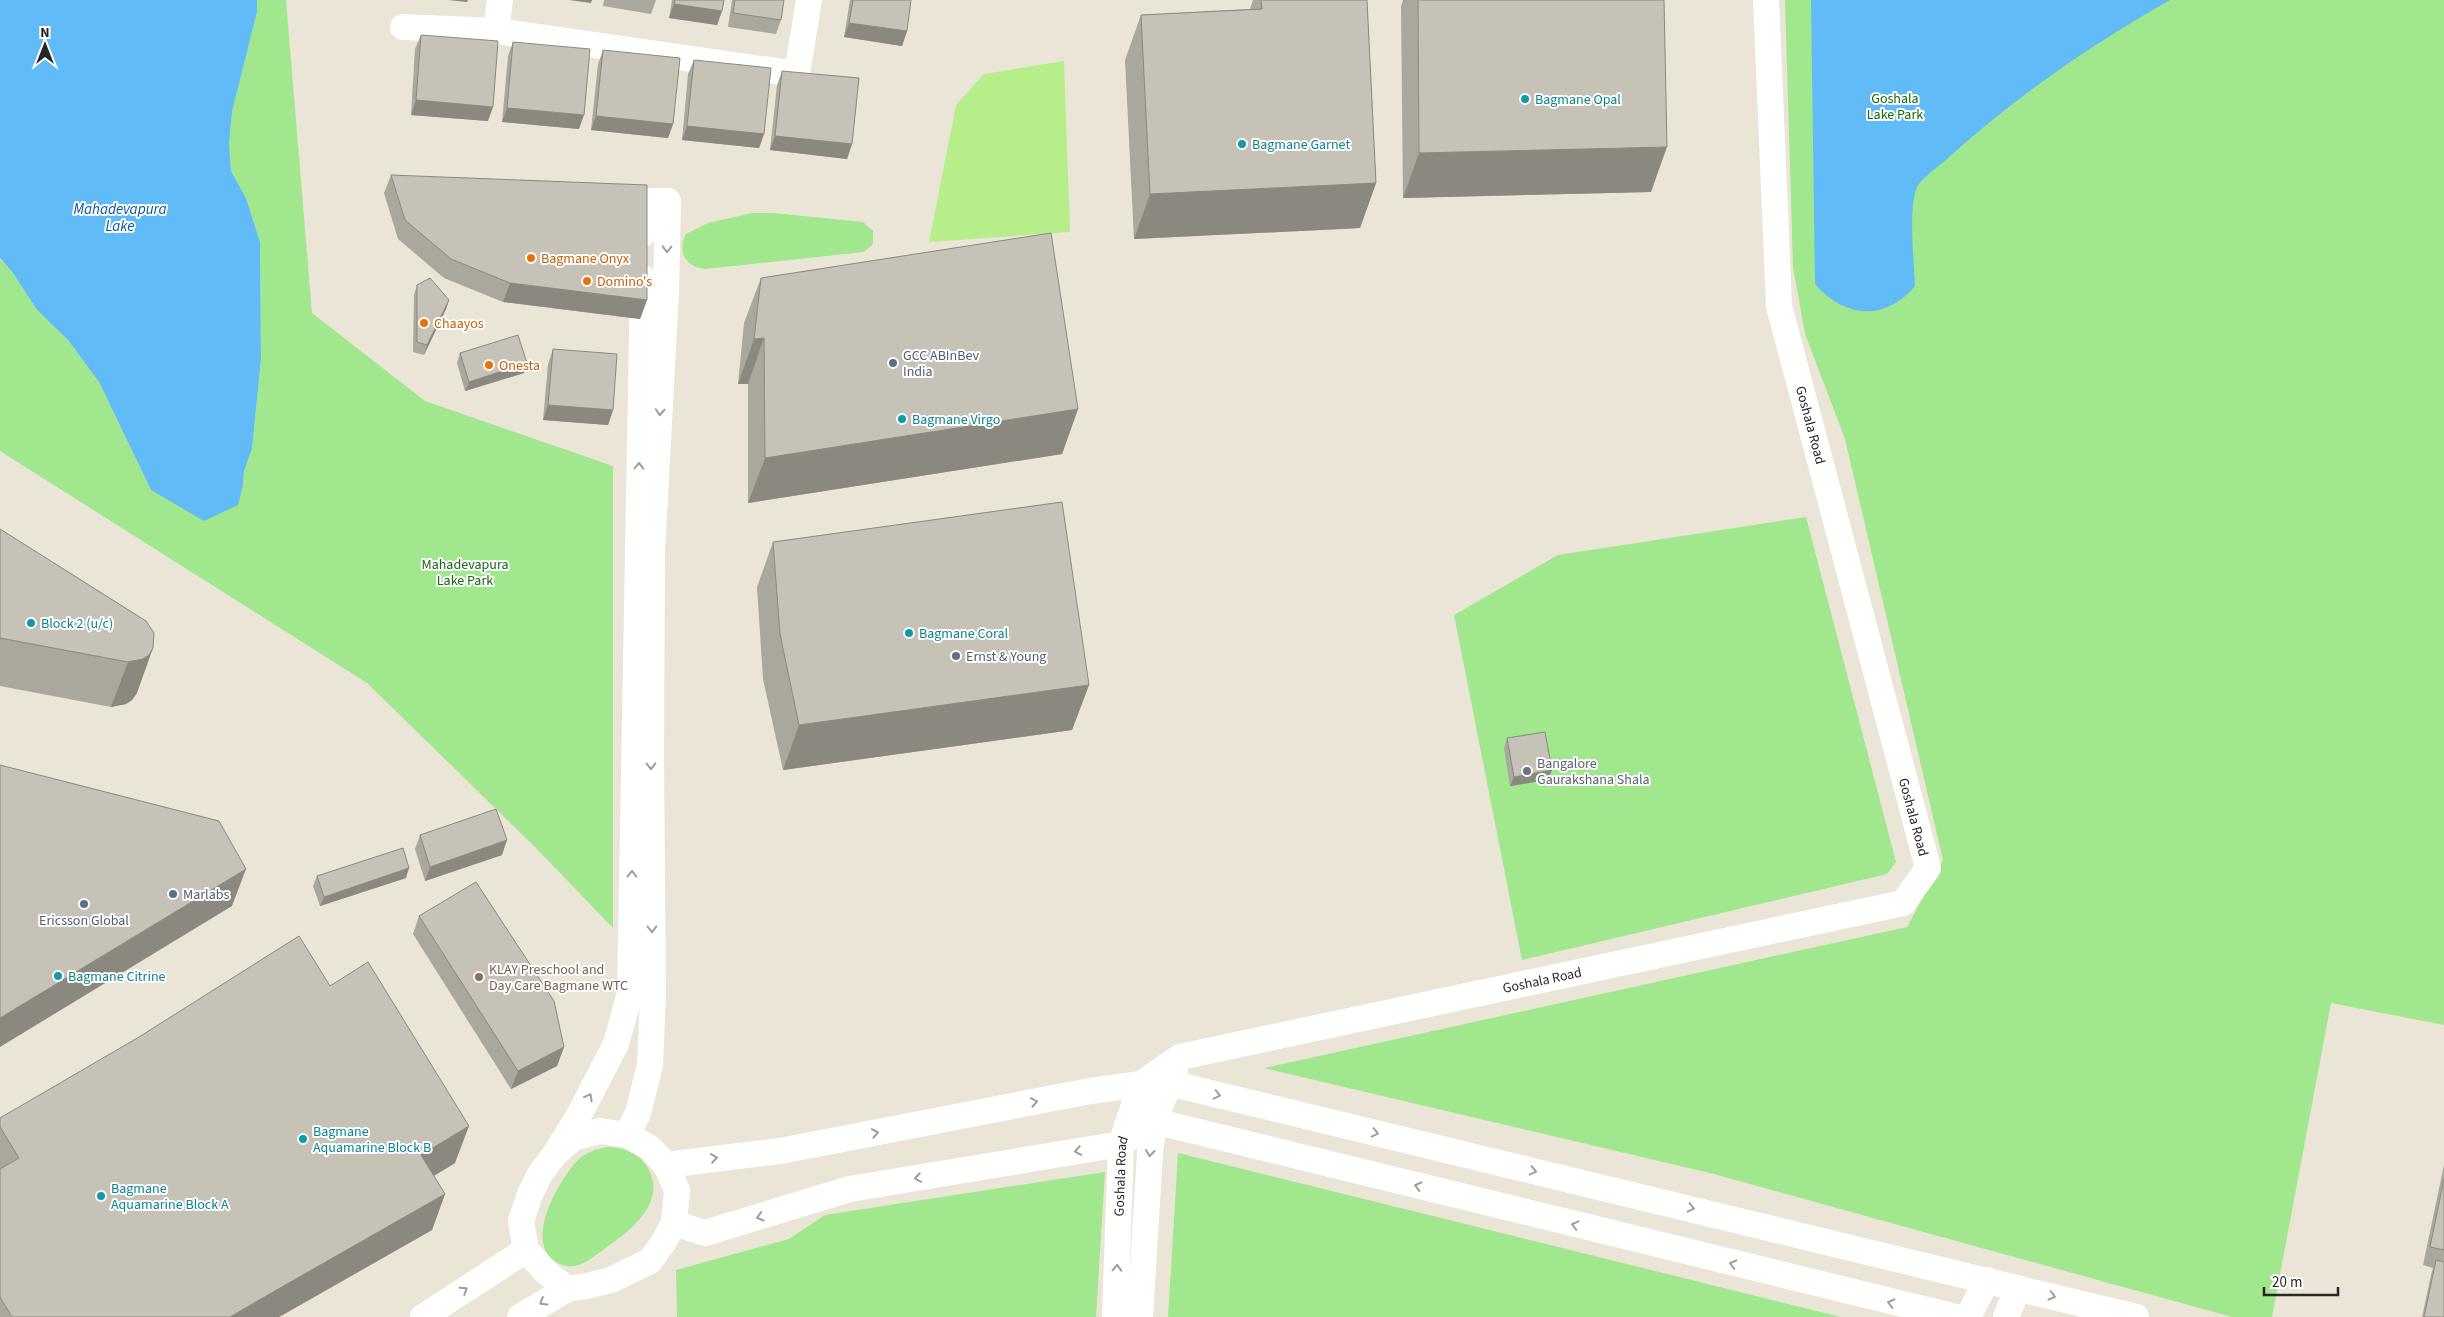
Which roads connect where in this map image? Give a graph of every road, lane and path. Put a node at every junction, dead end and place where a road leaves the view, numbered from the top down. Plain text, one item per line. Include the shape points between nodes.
1 (500, 0) edge
2 (809, 0) edge
3 (1766, 0) edge
4 (403, 27) dead end
5 (496, 31) junction
6 (1180, 1057) junction
7 (1170, 1083) junction
8 (1141, 1084) junction
9 (1154, 1121) junction
10 (626, 1135) junction
11 (1121, 1144) junction
12 (555, 1154) junction
13 (666, 1165) junction
14 (674, 1223) junction
15 (526, 1250) junction
16 (1988, 1280) junction
17 (567, 1288) junction
18 (2018, 1288) junction
19 (423, 1317) edge
20 (520, 1317) edge
21 (1115, 1317) edge
22 (1140, 1317) edge
23 (1956, 1317) edge
24 (1968, 1317) edge
25 (2006, 1317) edge
26 (2136, 1317) edge

1 - 5 street
2 - 5 street via 797,74
3 - 6 street, Goshala Road via 1780,306 1928,868 1902,903
4 - 5 street
6 - 7 street, Goshala Road
6 - 8 street, Goshala Road
7 - 8 street
7 - 9 street, Goshala Road
7 -> 16 street
8 - 11 street, Goshala Road
13 -> 8 street via 780,1151
9 - 11 street
9 -> 22 street, Goshala Road
23 -> 9 street
10 - 12 street via 600,1132 572,1138
12 -> 10 street via 616,1044 630,993 656,201 666,291 652,553 653,996 650,1065 638,1113
10 - 13 street via 650,1148
11 -> 14 street via 850,1189 705,1233
21 -> 11 street, Goshala Road
12 - 15 street via 536,1181 521,1220
13 - 14 street via 677,1190
14 - 17 street via 650,1261 611,1280
15 - 17 street
19 -> 15 street
16 - 18 street
16 - 24 street
17 -> 20 street
18 - 25 street
18 -> 26 street

